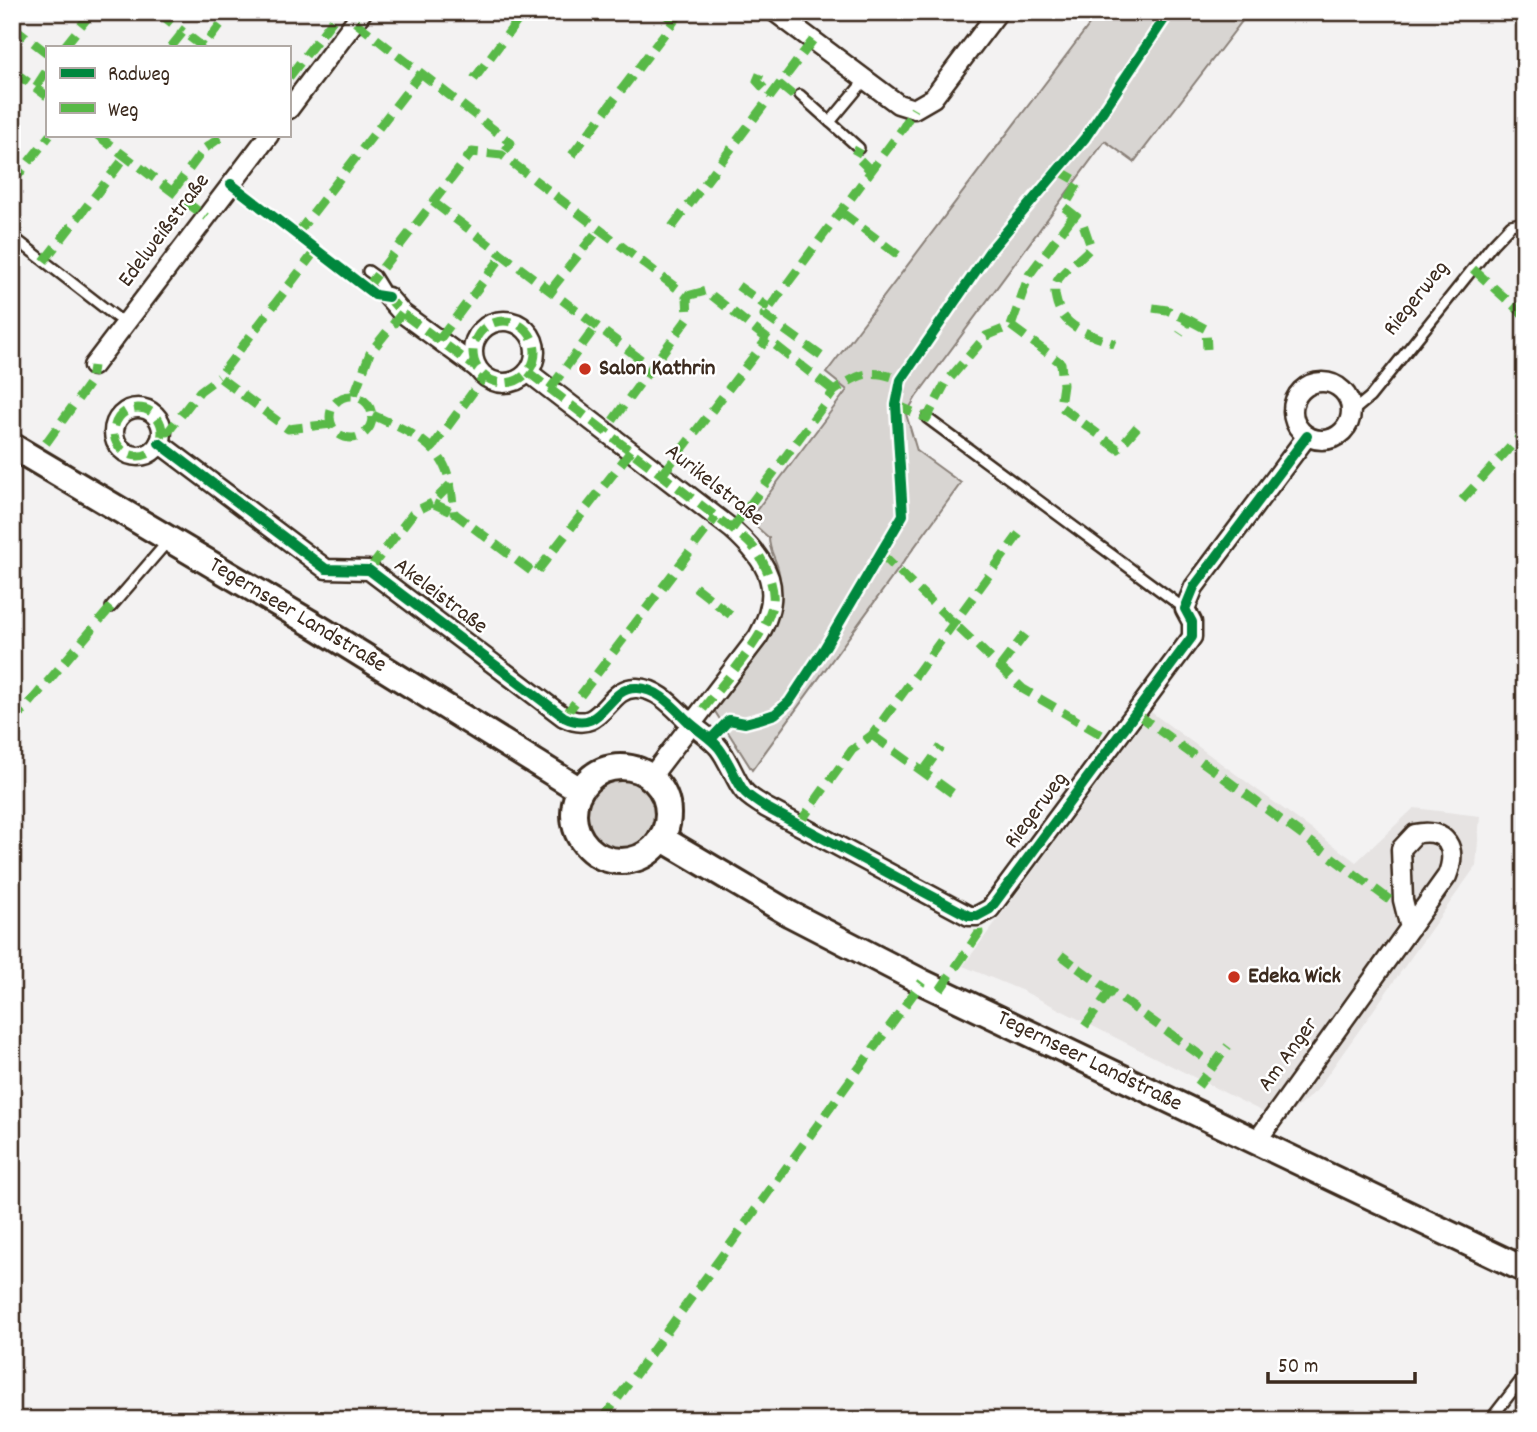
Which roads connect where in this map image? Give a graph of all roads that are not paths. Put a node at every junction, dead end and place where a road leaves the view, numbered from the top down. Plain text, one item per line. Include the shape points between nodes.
1 (362, 12) edge
2 (775, 12) edge
3 (998, 12) edge
4 (865, 80) junction
5 (800, 95) dead end
6 (290, 108) edge
7 (830, 122) junction
8 (268, 136) edge
9 (859, 148) dead end
10 (1525, 222) edge
11 (12, 236) edge
12 (368, 271) dead end
13 (388, 297) joint
14 (125, 324) junction
15 (93, 366) dead end
16 (477, 368) junction
17 (528, 372) junction
18 (1352, 412) junction
19 (927, 418) dead end
20 (1307, 436) junction
21 (159, 443) dead end
22 (12, 446) edge
23 (169, 539) junction
24 (111, 607) dead end
25 (1185, 609) junction
26 (691, 724) junction
27 (651, 777) junction
28 (580, 790) junction
29 (662, 838) junction
30 (1410, 928) junction
31 (1256, 1142) junction
32 (1525, 1270) edge
33 (1525, 1375) edge
34 (1490, 1420) edge

1 - 6 street
2 - 4 street
3 - 4 street via 933,98 914,109 898,104
4 - 7 lane
5 - 7 lane
7 - 9 lane
8 - 14 street, Edelweißstraße
10 - 18 lane, Riegerweg via 1511,225 1492,245 1370,397
11 - 14 lane, Edelweißstraße
12 - 13 lane
13 - 16 street via 402,313
14 - 15 street, Edelweißstraße
16 - 17 street via 484,377 502,383 512,383
16 - 17 street via 476,338 501,321 529,333 535,353
17 - 26 street, Aurikelstraße via 732,528 755,549 767,571 774,598 768,620
18 - 20 street, Riegerweg via 1346,428 1333,438
18 - 20 street via 1340,387 1312,383 1293,403 1295,422
19 - 25 lane
20 - 25 street via 1195,587
21 - 26 street, Akeleistraße via 326,569 369,570 564,717 584,723 603,712 623,690 637,688 657,693
22 - 23 main road, Tegernseer Landstraße
23 - 24 lane
23 - 28 main road, Tegernseer Landstraße
25 - 26 street, Riegerweg via 1192,622 1192,637 990,909 977,916 969,916 765,807 744,792 718,747
26 - 27 street, Aurikelstraße
27 - 28 main road via 632,768 612,767 593,775
27 - 29 main road via 666,799
28 - 29 main road via 573,819 581,839 596,855 610,861 632,860 652,850
29 - 31 main road, Tegernseer Landstraße via 790,914 910,976
30 - 30 street, Am Anger via 1451,866 1447,841 1430,832 1416,834 1401,849 1403,900
30 - 31 street, Am Anger
31 - 32 main road, Tegernseer Landstraße
33 - 34 lane

